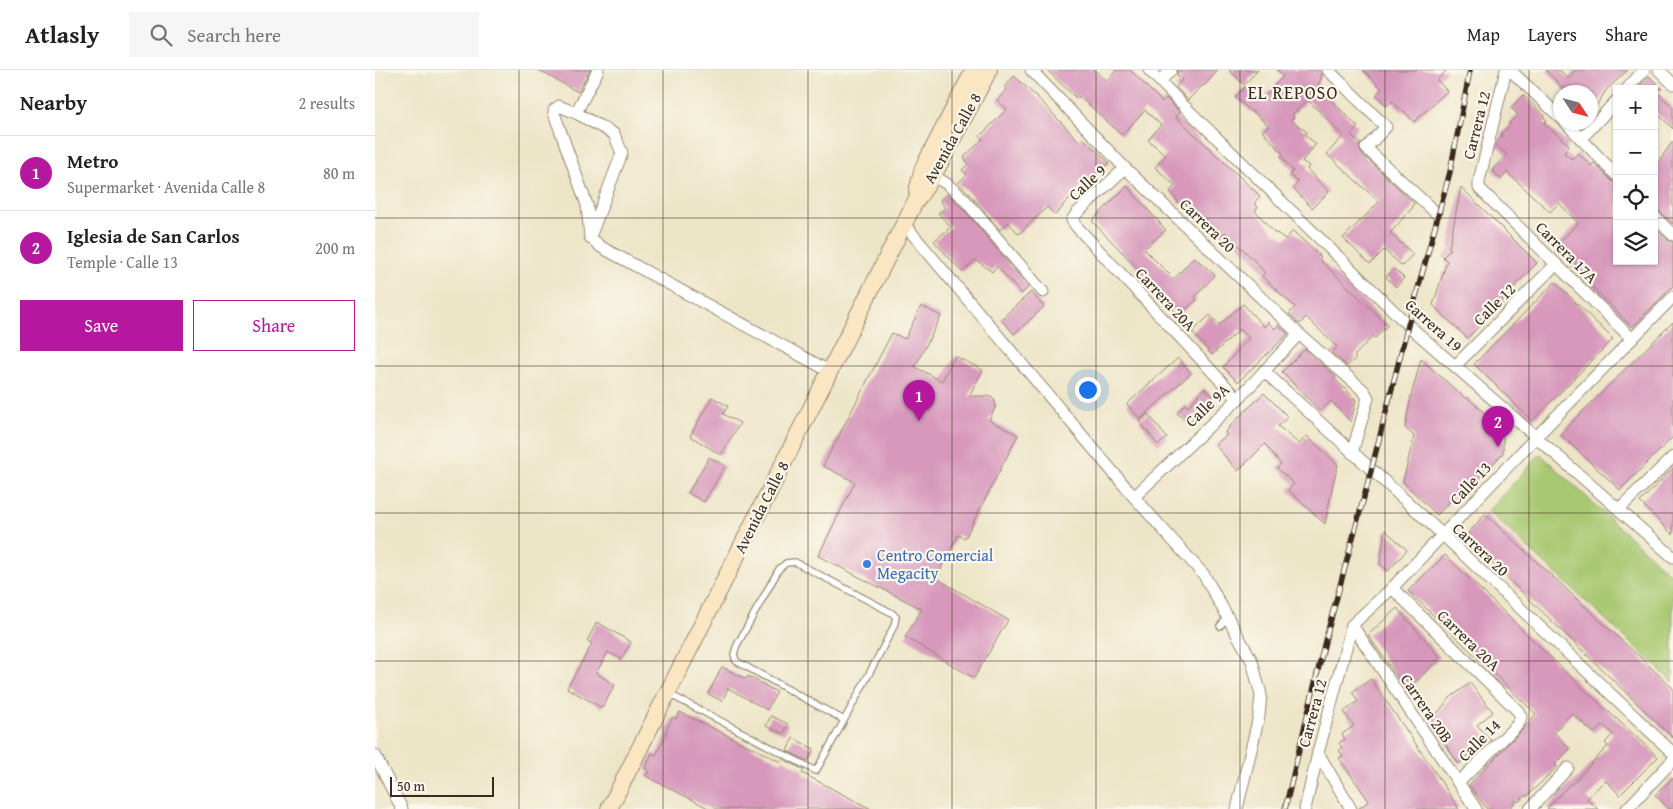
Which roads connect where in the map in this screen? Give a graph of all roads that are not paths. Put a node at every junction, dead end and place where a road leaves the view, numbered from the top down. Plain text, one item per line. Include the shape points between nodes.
1 (598, 70) edge
2 (974, 70) edge
3 (989, 70) edge
4 (1031, 70) edge
5 (1149, 70) edge
6 (1171, 70) edge
7 (1328, 70) edge
8 (1506, 70) edge
9 (1511, 70) edge
10 (1644, 70) edge
11 (1659, 70) edge
12 (1160, 81) junction
13 (1673, 84) edge
14 (1631, 85) edge
15 (1613, 104) edge
16 (1553, 110) edge
17 (576, 113) junction
18 (1573, 130) edge
19 (1581, 139) junction
20 (1125, 168) junction
21 (1616, 175) edge
22 (933, 176) junction
23 (1479, 188) joint
24 (914, 204) junction
25 (1436, 212) dead end
26 (1072, 220) joint
27 (1658, 220) edge
28 (904, 224) junction
29 (1673, 236) edge
30 (590, 237) junction
31 (1556, 264) junction
32 (1043, 292) dead end
33 (1673, 297) edge
34 (1299, 334) junction
35 (1632, 340) junction
36 (1455, 366) junction
37 (829, 371) junction
38 (1263, 371) junction
39 (1238, 400) junction
40 (1536, 437) junction
41 (1352, 453) junction
42 (1673, 457) edge
43 (1134, 497) junction
44 (1619, 509) junction
45 (1443, 536) junction
46 (1673, 557) edge
47 (1392, 588) junction
48 (1352, 625) junction
49 (667, 693) junction
50 (1521, 717) joint
51 (845, 720) junction
52 (1318, 753) junction
53 (1673, 753) edge
54 (375, 755) edge
55 (1673, 760) edge
56 (1568, 768) dead end
57 (1459, 783) junction
58 (402, 809) edge
59 (609, 809) edge
60 (1237, 809) edge
61 (1305, 809) edge
62 (1351, 809) edge
63 (1476, 809) edge
64 (1530, 809) edge
65 (1627, 809) edge

1 - 17 street
2 - 24 main road, Avenida Calle 8 via 923,168
3 - 22 main road, Avenida Calle 8
4 - 20 street, Carrera 20
5 - 12 street, Carrera 19
6 - 12 street
7 - 25 street via 1386,126 1366,148
8 - 23 street, Carrera 12
9 - 16 street
10 - 14 street
11 - 13 street
12 - 36 street, Carrera 19 via 1408,325
15 - 19 street
17 - 30 street via 614,134 622,153
17 - 30 street via 559,106 554,110 587,206
18 - 19 street
19 - 21 street
20 - 26 street, Calle 9
20 - 34 street, Carrera 20
22 - 24 main road, Avenida Calle 8
22 - 32 street via 964,199
23 - 31 street, Carrera 17A
24 - 28 main road, Avenida Calle 8
26 - 39 street, Carrera 20A
27 - 29 street
28 - 37 main road, Avenida Calle 8
28 - 43 street
30 - 37 street via 601,247
31 - 35 street, Carrera 17A
31 - 36 street, Calle 12
33 - 35 street, Calle 13
34 - 38 street, Calle 9A
34 - 41 street, Carrera 20 via 1368,398
35 - 40 street, Calle 13
36 - 40 street, Carrera 19
37 - 49 main road, Avenida Calle 8
38 - 39 street, Calle 9A
38 - 41 street, Carrera 20
39 - 43 street, Calle 9A
40 - 44 street, Carrera 19
40 - 45 street, Calle 13
41 - 45 street, Carrera 20
42 - 44 street
43 - 60 street via 1204,574 1224,622 1252,661 1261,695 1259,716
44 - 46 street, Carrera 19
45 - 47 street, Calle 13
45 - 53 street, Carrera 20
47 - 48 street, Calle 13
47 - 50 street, Carrera 20A
48 - 52 street, Carrera 12
48 - 57 street, Carrera 20B
49 - 51 lane via 816,771
49 - 59 main road, Avenida Calle 8
50 - 57 street, Calle 14 via 1518,724
51 - 51 lane via 896,618 795,562 786,563 779,569 737,645 736,661
52 - 61 street, Carrera 12
52 - 62 street
54 - 58 street
55 - 65 street
56 - 64 street
57 - 63 street, Carrera 20B

